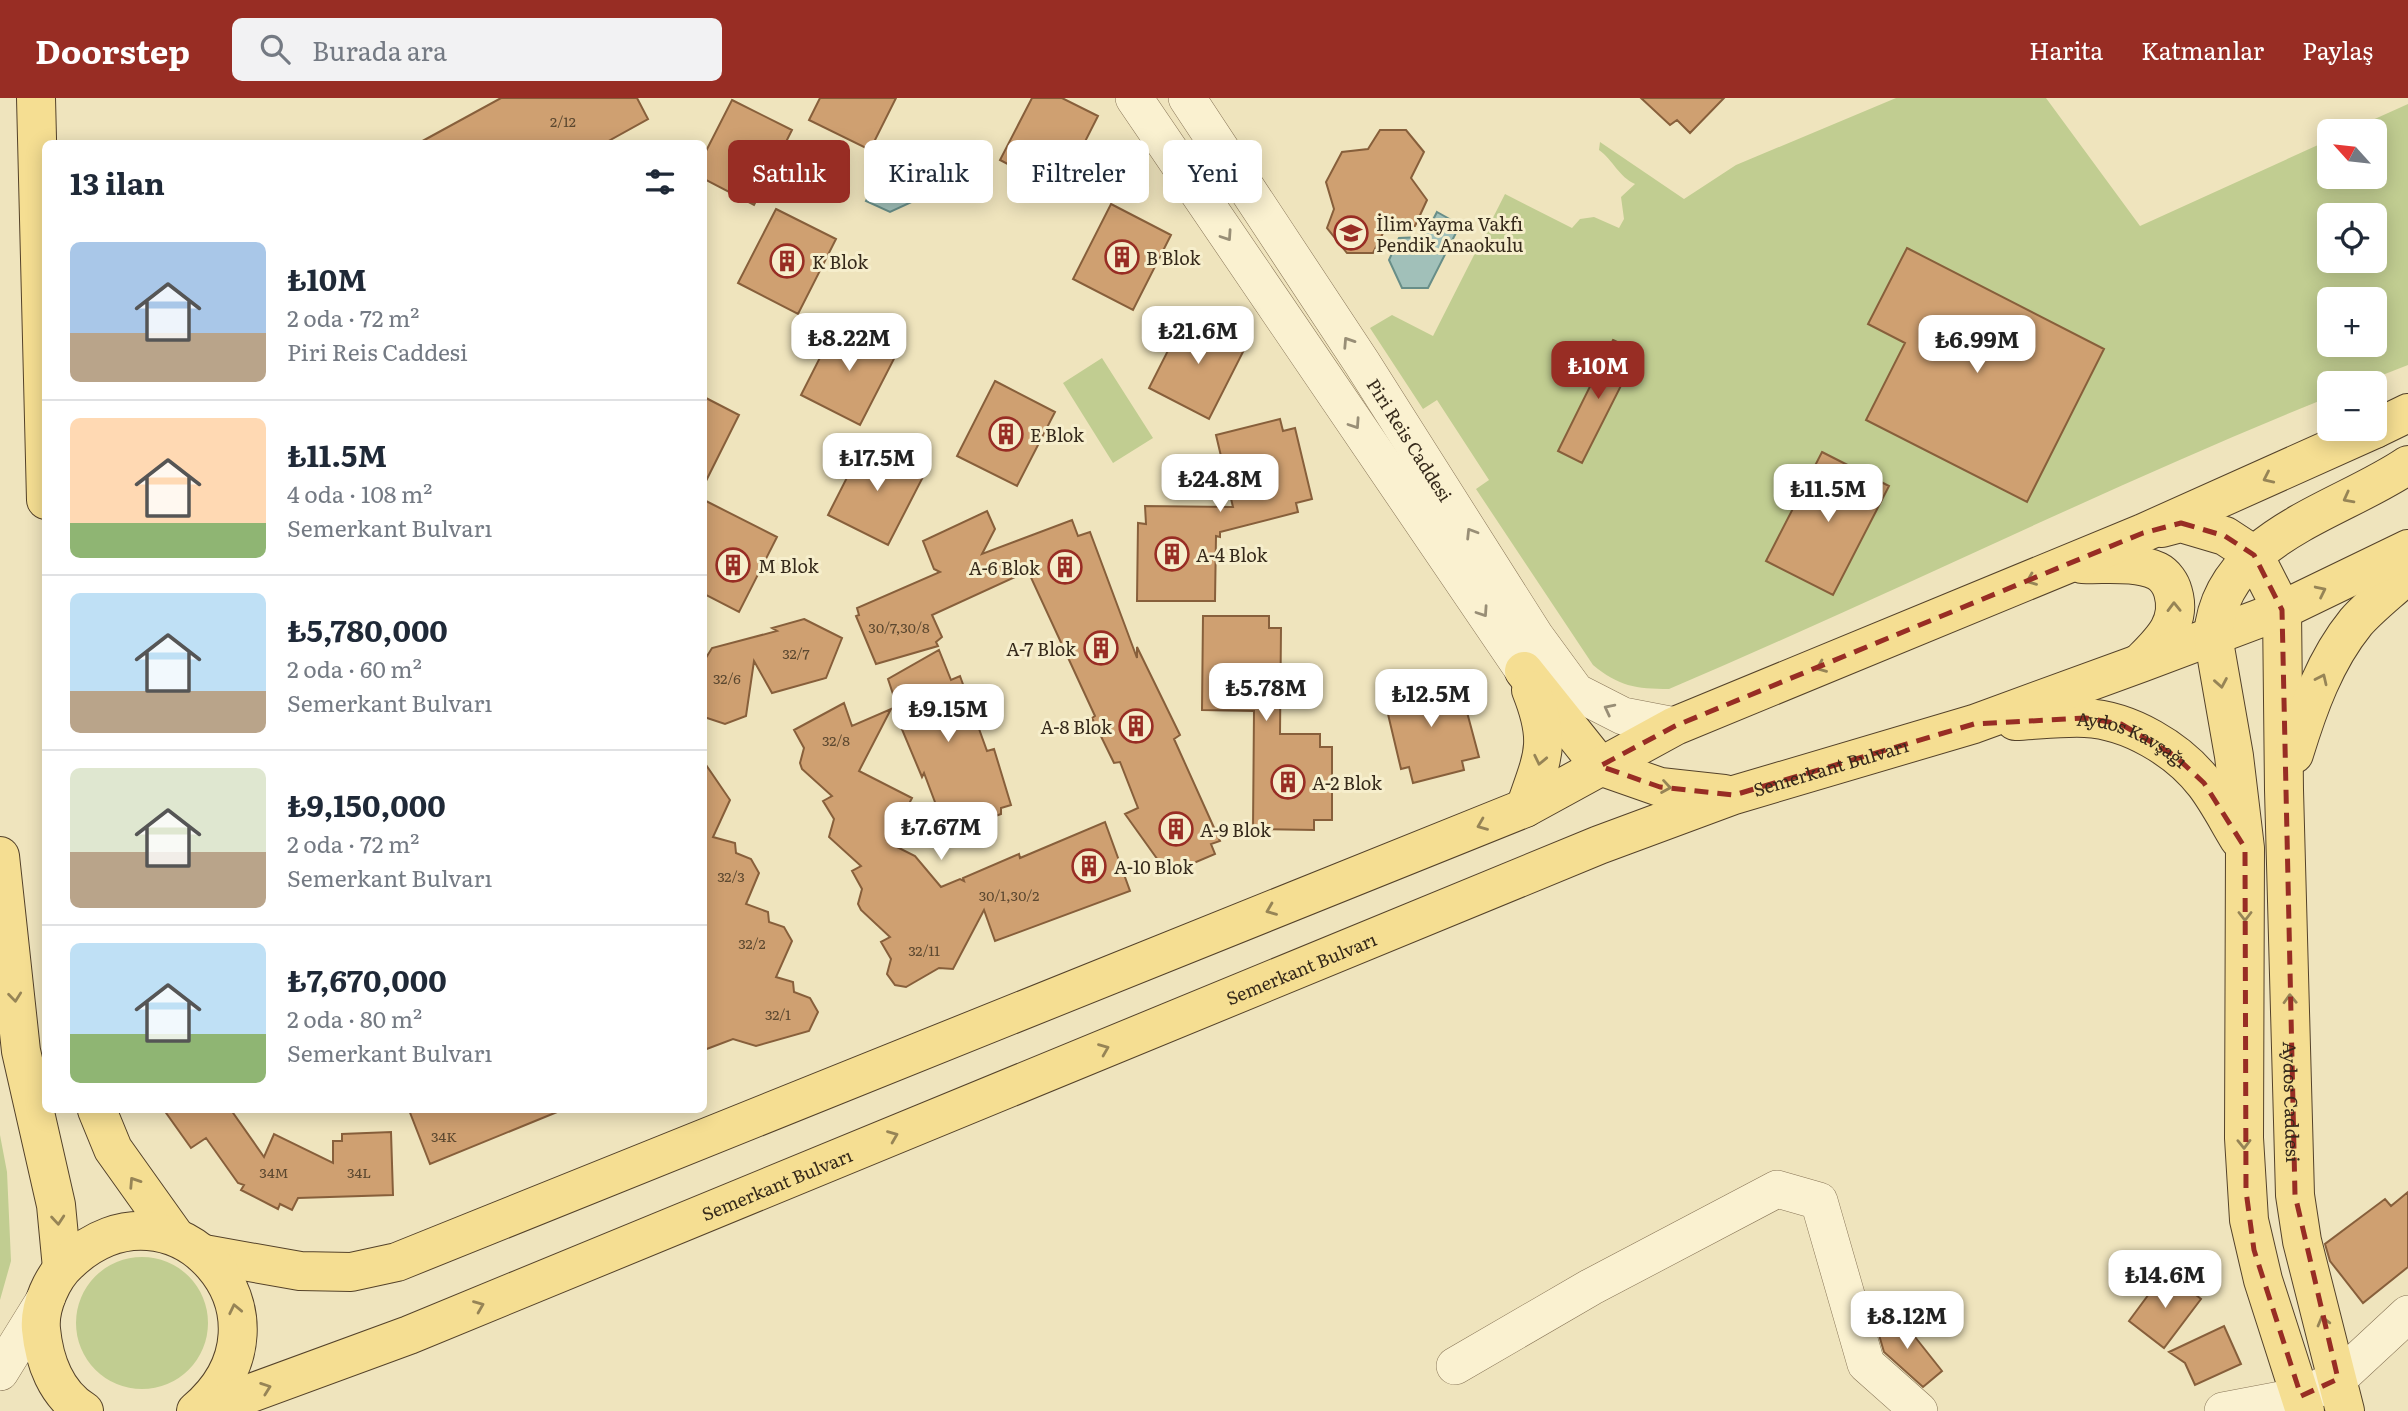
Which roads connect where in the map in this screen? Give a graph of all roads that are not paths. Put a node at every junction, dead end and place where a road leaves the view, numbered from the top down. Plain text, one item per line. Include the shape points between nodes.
1 (36, 98) edge
2 (1134, 98) edge
3 (1187, 98) edge
4 (42, 339) edge
5 (2408, 413) edge
6 (2387, 423) edge
7 (2348, 441) edge
8 (2408, 465) edge
9 (2143, 533) junction
10 (2408, 549) edge
11 (2255, 555) junction
12 (2069, 564) junction
13 (2408, 574) edge
14 (2282, 610) junction
15 (2213, 636) junction
16 (2141, 663) junction
17 (1524, 671) junction
18 (1974, 724) junction
19 (1675, 726) junction
20 (1600, 766) junction
21 (2284, 790) junction
22 (1734, 795) junction
23 (1525, 808) junction
24 (2245, 848) junction
25 (0, 856) edge
26 (98, 1113) edge
27 (190, 1245) junction
28 (54, 1282) junction
29 (2408, 1314) edge
30 (1455, 1366) dead end
31 (0, 1372) edge
32 (2342, 1395) edge
33 (2303, 1403) edge
34 (84, 1411) edge
35 (196, 1411) edge
36 (202, 1411) edge
37 (1919, 1411) edge
38 (2222, 1411) edge

1 - 4 main road
2 -> 17 street, Piri Reis Caddesi
19 -> 3 street, Piri Reis Caddesi via 1623,716 1576,692 1535,636
5 - 6 main road
7 -> 9 main road
8 -> 11 main road via 2272,539
9 - 11 main road via 2181,523 2225,536
9 - 12 main road
14 -> 10 main road, Semerkant Bulvarı
11 - 14 main road
11 - 15 main road via 2221,600
16 -> 12 main road via 2170,630 2177,612 2171,584 2159,572 2127,565
12 -> 19 main road
21 -> 13 main road via 2304,718 2330,662 2358,621
14 - 15 main road, Semerkant Bulvarı
14 - 21 main road, Aydos Caddesi
15 - 16 main road, Semerkant Bulvarı
15 -> 24 main road
16 - 18 main road, Semerkant Bulvarı
17 - 20 main road
17 -> 23 main road via 1545,724 1542,759
18 - 22 main road, Semerkant Bulvarı
18 - 24 main road, Aydos Kavşağı via 2086,718 2120,724 2175,755 2204,783
19 - 20 main road
20 -> 22 main road via 1660,787
20 - 23 main road
32 -> 21 main road, Aydos Caddesi via 2302,1241 2295,1195
36 -> 22 main road, Semerkant Bulvarı via 409,1335 1587,850
23 -> 27 main road via 397,1262 351,1272 300,1271
24 -> 33 main road via 2246,1191 2254,1250
25 -> 28 main road via 20,1051 56,1205
27 -> 26 main road via 113,1149
27 - 28 main road via 144,1230 113,1234 85,1247
35 -> 27 main road via 215,1395 231,1368 239,1338 225,1278
28 - 31 street
28 - 34 main road via 41,1325 44,1356 57,1384
29 - 32 street
30 - 37 street via 1591,1287 1777,1189 1819,1201 1866,1364
32 - 33 street
33 - 38 street

